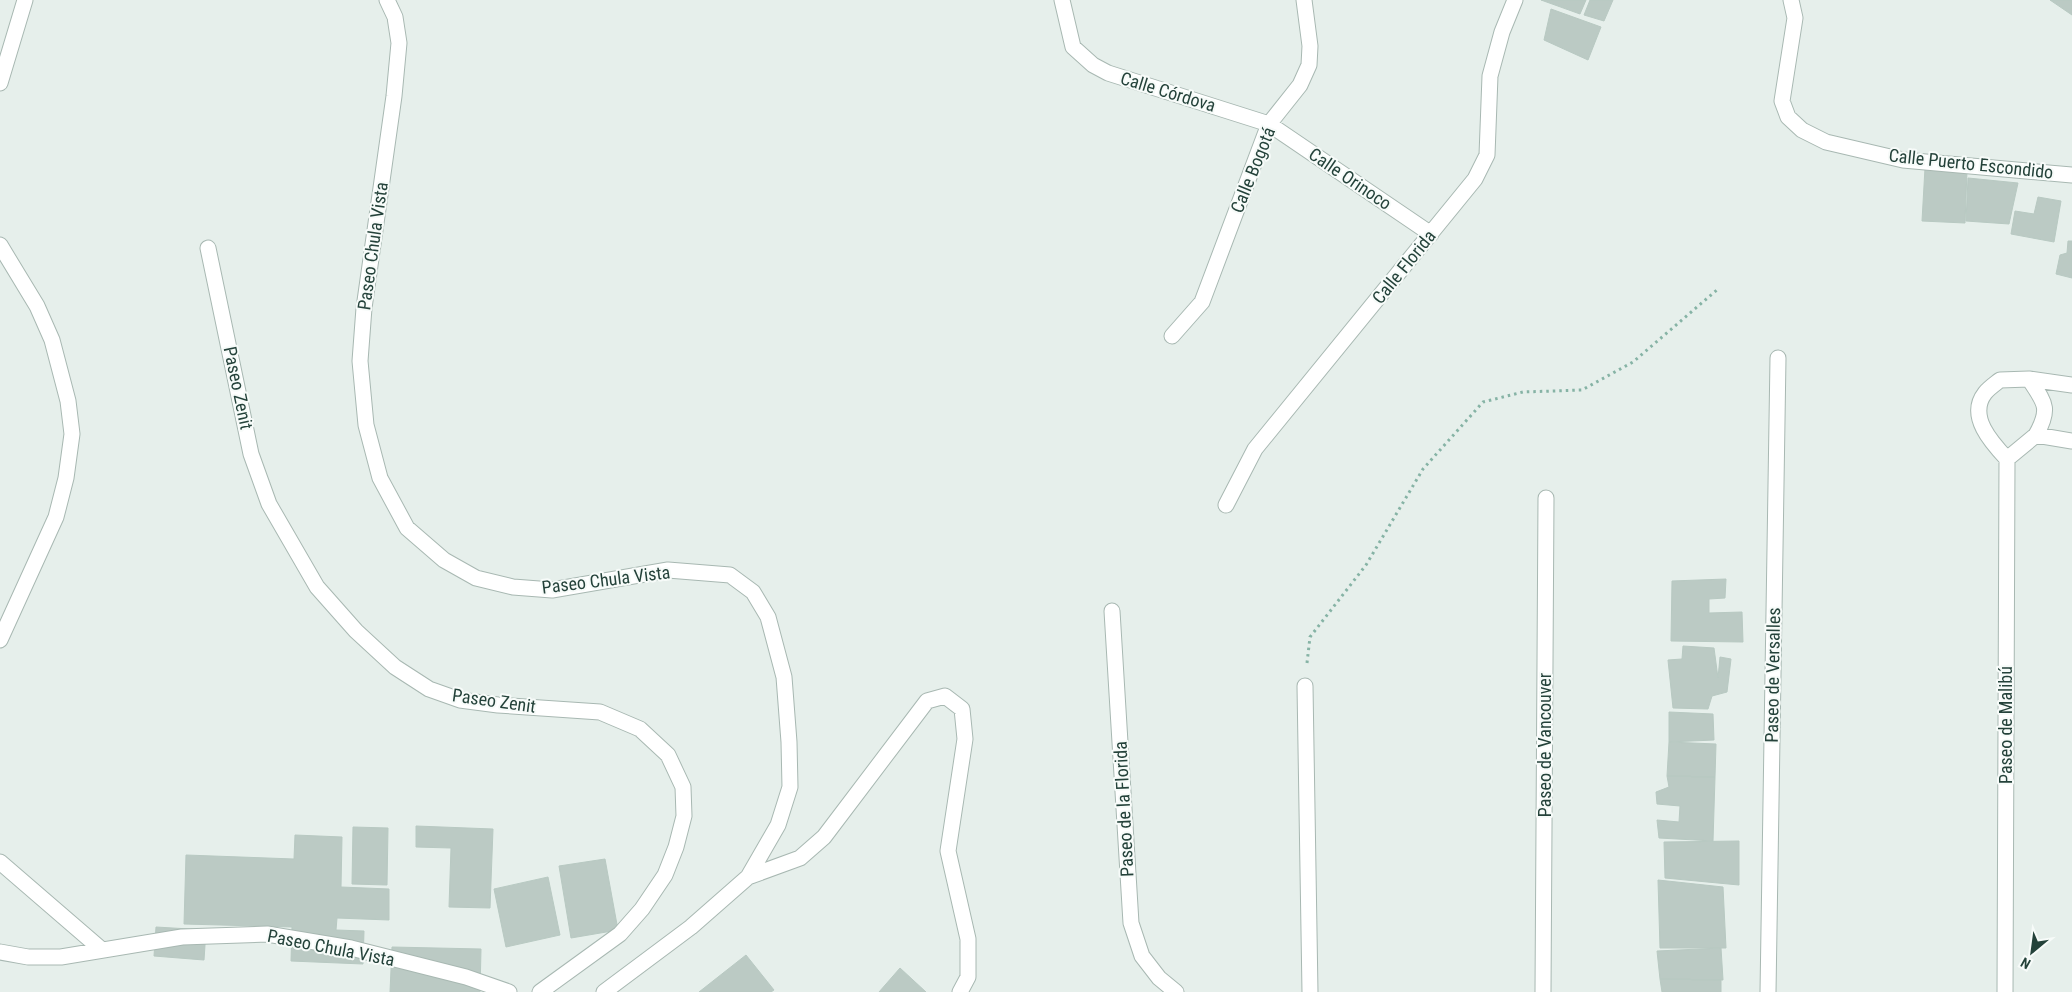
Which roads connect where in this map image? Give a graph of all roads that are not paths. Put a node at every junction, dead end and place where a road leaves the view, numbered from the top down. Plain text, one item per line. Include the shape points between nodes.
1 (25, 0) edge
2 (387, 0) edge
3 (1062, 0) edge
4 (1304, 0) edge
5 (1516, 0) edge
6 (1791, 0) edge
7 (0, 83) edge
8 (1270, 124) junction
9 (2072, 175) edge
10 (1431, 234) junction
11 (0, 245) edge
12 (208, 248) dead end
13 (1172, 336) dead end
14 (1778, 358) dead end
15 (2029, 379) junction
16 (2072, 385) edge
17 (2036, 434) junction
18 (2072, 442) edge
19 (2007, 459) junction
20 (1546, 498) dead end
21 (1226, 505) dead end
22 (1112, 611) dead end
23 (0, 640) edge
24 (1305, 686) road end
25 (0, 862) edge
26 (748, 878) junction
27 (102, 950) junction
28 (0, 952) edge
29 (509, 992) edge
30 (540, 992) edge
31 (604, 992) edge
32 (960, 992) edge
33 (1176, 992) edge
34 (1310, 992) edge
35 (1544, 992) edge
36 (1768, 992) edge
37 (2005, 992) edge

1 - 7 street
2 - 26 street, Paseo Chula Vista via 395,17 399,43 360,361 366,425 380,478 407,528 444,560 476,578 513,587 552,590 668,570 730,575 753,592 768,617 784,677 790,787 778,825
3 - 8 street, Calle Córdova via 1073,48 1093,65 1108,73
4 - 8 street, Calle Bogotá via 1309,64 1300,85
5 - 10 street, Calle Florida via 1502,32 1490,76 1487,155 1475,179
6 - 9 street, Calle Puerto Escondido via 1794,18 1782,101 1788,117 1802,130 1826,142 1903,160
8 - 10 street, Calle Orinoco
8 - 13 street, Calle Bogotá via 1202,302
10 - 21 street, Calle Florida via 1256,449
11 - 23 street via 37,306 52,340 68,401 72,434 56,517
12 - 30 street, Paseo Zenit via 251,454 269,504 323,594 395,667 429,689 460,700 600,712 640,729 668,754 683,787 684,816 676,847 665,874 642,909 620,934
14 - 36 street, Paseo de Versalles
15 - 16 street
15 - 17 street via 2044,402 2044,420
15 - 19 street via 2000,380 1984,394 1979,412 1987,437
17 - 18 street
17 - 19 street
19 - 37 street, Paseo de Malibú
20 - 35 street, Paseo de Vancouver
22 - 33 street, Paseo de la Florida via 1131,923 1142,956 1159,978
24 - 34 street
25 - 27 street
26 - 31 street, Paseo Chula Vista
26 - 32 street via 800,858 824,836 928,701 945,696 962,709 965,739 948,850 968,939 968,977
27 - 28 street, Paseo Chula Vista via 61,957 28,957
27 - 29 street, Paseo Chula Vista via 182,937 267,934 351,948 466,977

